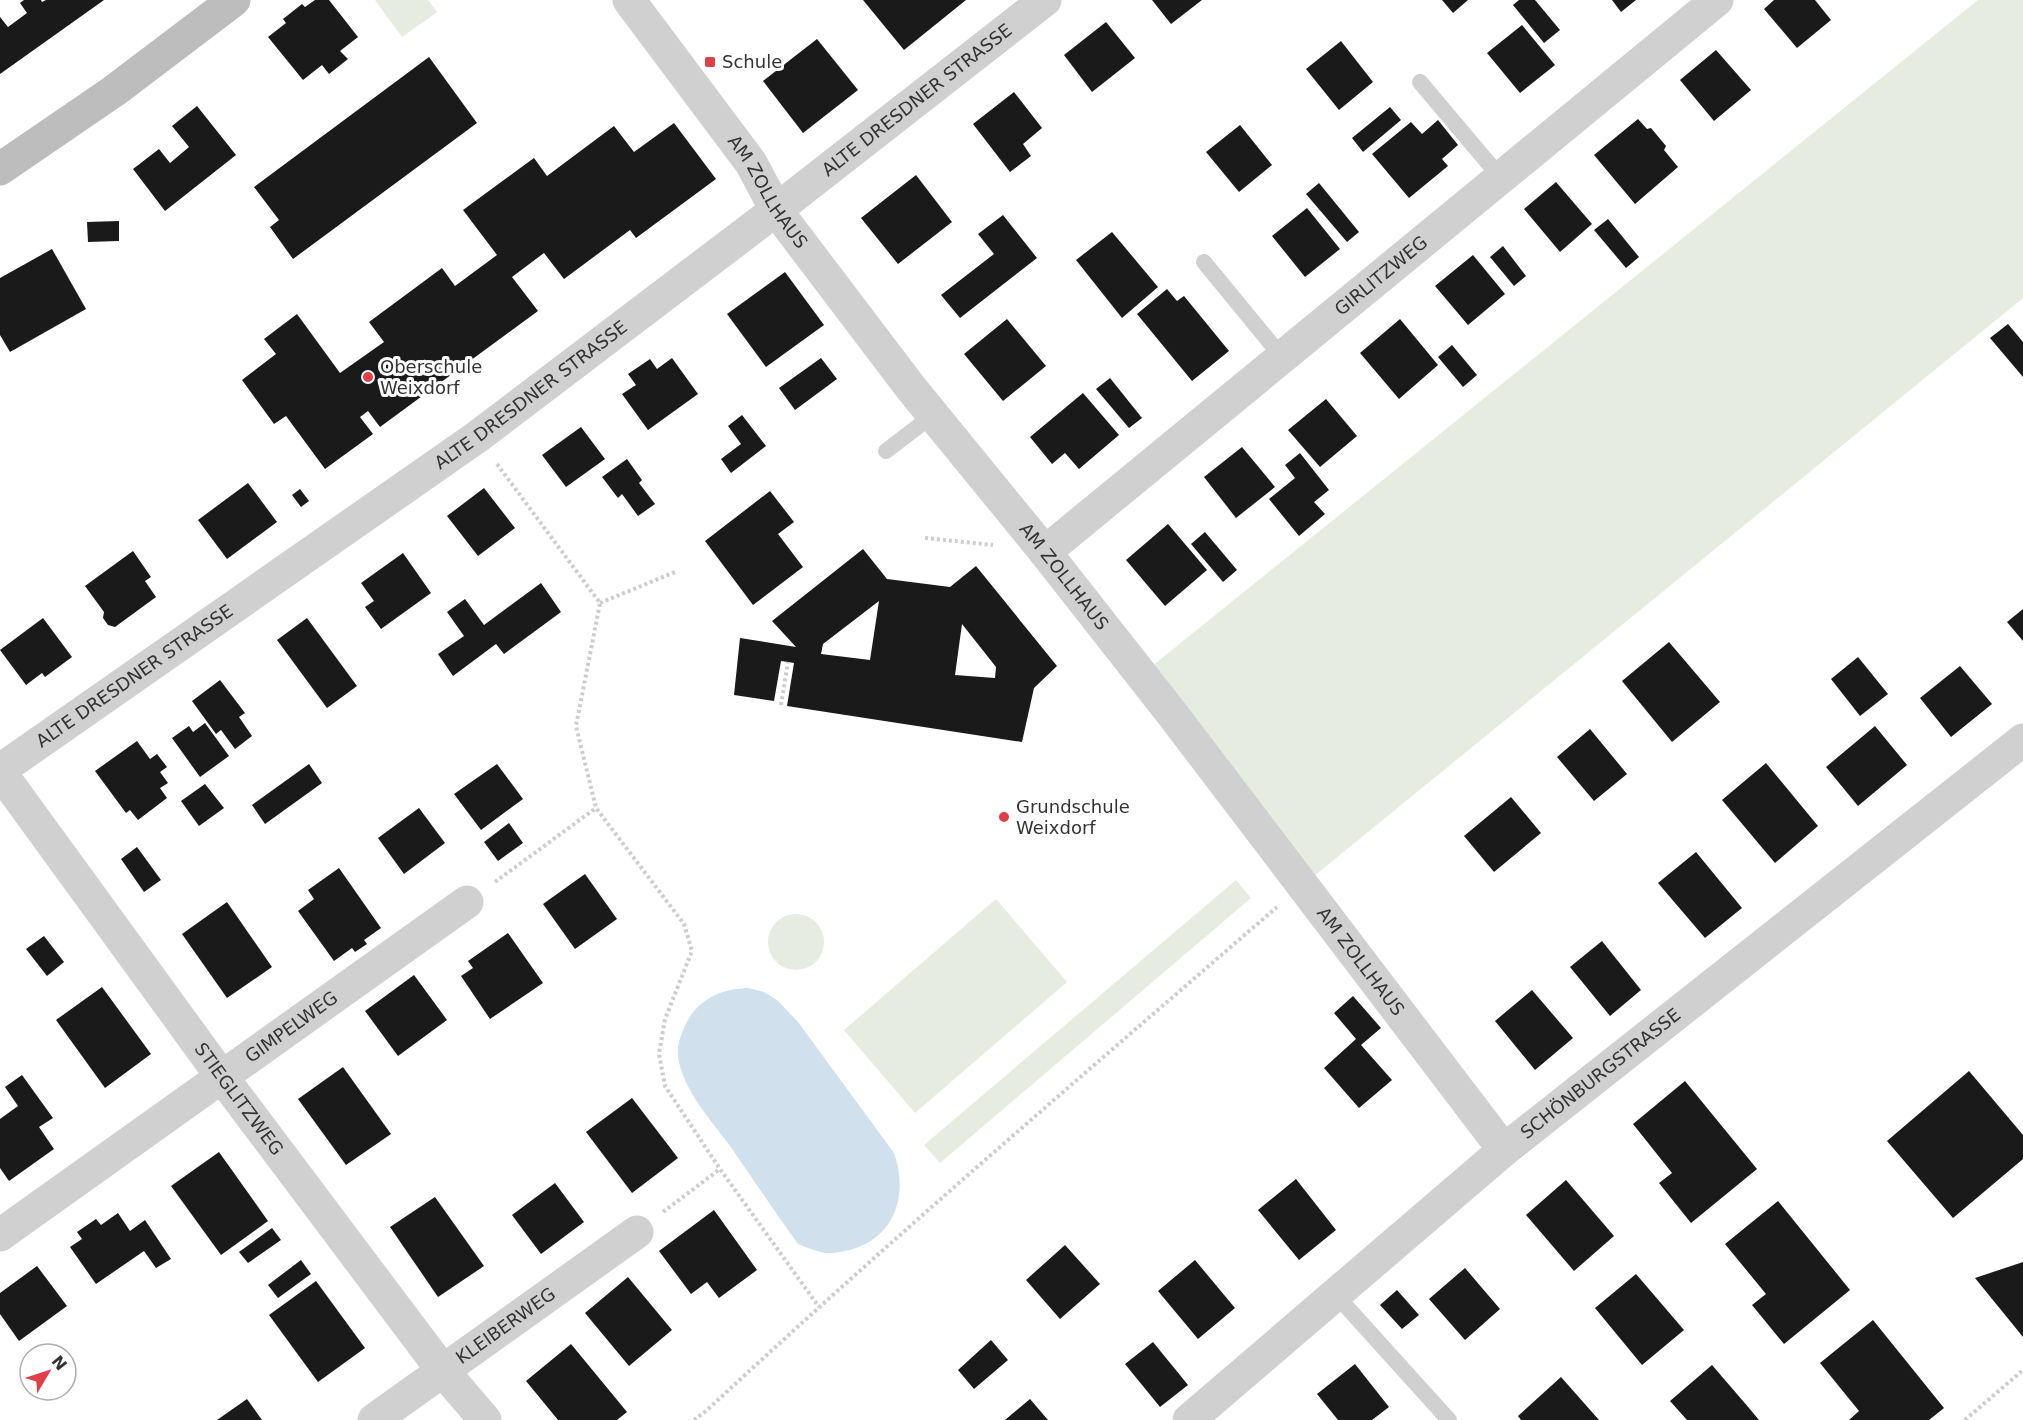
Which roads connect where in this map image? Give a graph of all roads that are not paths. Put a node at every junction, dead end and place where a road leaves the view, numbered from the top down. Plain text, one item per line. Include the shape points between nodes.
1 (234, 0) edge
2 (629, 0) edge
3 (1045, 0) edge
4 (1718, 0) edge
5 (1420, 82) dead end
6 (0, 169) edge
7 (1501, 178) junction
8 (776, 210) junction
9 (1204, 262) dead end
10 (1282, 357) junction
11 (933, 415) junction
12 (886, 451) dead end
13 (1045, 552) junction
14 (2023, 740) edge
15 (0, 771) edge
16 (467, 902) road end
17 (222, 1077) junction
18 (1504, 1150) junction
19 (637, 1232) road end
20 (0, 1235) edge
21 (1336, 1295) junction
22 (443, 1371) junction
23 (374, 1420) edge
24 (485, 1420) edge
25 (1189, 1420) edge
26 (1449, 1420) edge

1 - 6 main road via 114,91
2 - 8 street, AM ZOLLHAUS via 752,163
3 - 8 street, ALTE DRESDNER STRASSE
4 - 7 street, GIRLITZWEG
5 - 7 lane
7 - 10 street, GIRLITZWEG
8 - 11 street, AM ZOLLHAUS
8 - 15 street, ALTE DRESDNER STRASSE via 477,437
9 - 10 lane
10 - 13 street, GIRLITZWEG
11 - 12 lane
11 - 13 street, AM ZOLLHAUS
13 - 18 street, AM ZOLLHAUS
14 - 18 street, SCHÖNBURGSTRASSE
15 - 17 street, STIEGLITZWEG
16 - 17 street, GIMPELWEG
17 - 20 street, GIMPELWEG
17 - 22 street, STIEGLITZWEG
18 - 21 street, SCHÖNBURGSTRASSE
19 - 22 street, KLEIBERWEG
21 - 25 street, SCHÖNBURGSTRASSE
21 - 26 lane
22 - 23 street, KLEIBERWEG
22 - 24 street, STIEGLITZWEG

